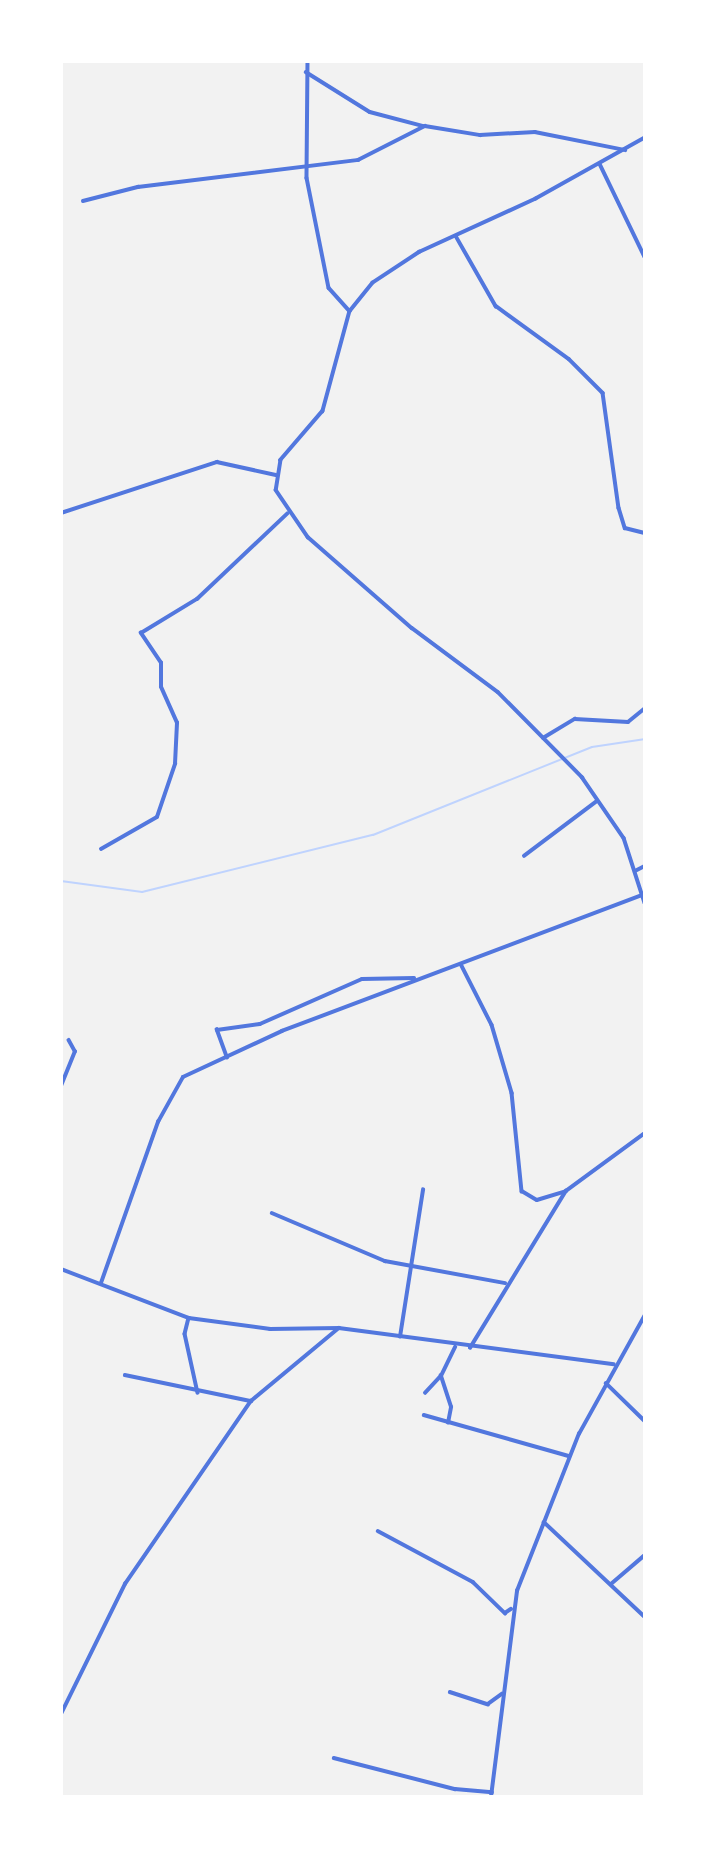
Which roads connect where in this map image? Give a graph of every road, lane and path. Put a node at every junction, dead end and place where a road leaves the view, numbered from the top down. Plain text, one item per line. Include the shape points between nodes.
1 (308, 61) edge
2 (306, 72) junction
3 (425, 126) junction
4 (645, 138) edge
5 (625, 150) junction
6 (600, 164) junction
7 (308, 170) junction
8 (83, 201) dead end
9 (456, 236) junction
10 (645, 257) edge
11 (350, 311) junction
12 (276, 475) junction
13 (61, 513) edge
14 (287, 514) junction
15 (645, 533) edge
16 (645, 708) edge
17 (542, 738) junction
18 (597, 802) junction
19 (100, 849) dead end
20 (524, 856) dead end
21 (645, 866) edge
22 (635, 871) junction
23 (644, 894) edge
24 (645, 903) edge
25 (461, 963) junction
26 (416, 978) junction
27 (69, 1041) dead end
28 (227, 1058) junction
29 (61, 1086) edge
30 (645, 1133) edge
31 (424, 1190) dead end
32 (566, 1191) junction
33 (272, 1213) dead end
34 (414, 1265) junction
35 (61, 1269) edge
36 (101, 1283) junction
37 (505, 1283) junction
38 (645, 1315) edge
39 (189, 1318) junction
40 (339, 1328) junction
41 (400, 1337) junction
42 (455, 1346) junction
43 (470, 1348) junction
44 (614, 1364) junction
45 (125, 1375) dead end
46 (441, 1376) junction
47 (606, 1384) junction
48 (198, 1393) junction
49 (425, 1393) dead end
50 (251, 1401) junction
51 (424, 1415) dead end
52 (645, 1421) edge
53 (447, 1423) junction
54 (569, 1456) junction
55 (544, 1522) junction
56 (378, 1531) dead end
57 (645, 1555) edge
58 (611, 1584) junction
59 (511, 1609) junction
60 (645, 1617) edge
61 (450, 1692) dead end
62 (502, 1694) junction
63 (64, 1706) edge
64 (61, 1714) edge
65 (334, 1758) dead end
66 (492, 1794) edge

1 - 2 street
2 - 3 street via 370,112
2 - 7 street via 312,130
3 - 5 street via 480,135 535,132
3 - 7 street via 358,160
4 - 5 street
5 - 6 street
6 - 9 street
6 - 10 street
7 - 8 street via 138,187
7 - 11 street via 327,281 333,298
9 - 11 street via 395,265
9 - 15 street via 496,306 569,359 603,393 625,528
11 - 12 street via 323,411
12 - 13 street via 217,462
12 - 14 street
14 - 17 street via 412,628 498,692
14 - 19 street via 197,598 141,633 161,663 161,687 177,723 175,764 157,817
16 - 17 street via 628,722 563,723
17 - 18 street
18 - 20 street
18 - 22 street via 624,838
21 - 22 street
22 - 23 street
23 - 24 street
23 - 25 street
25 - 26 street
25 - 32 street via 492,1025 512,1093 522,1191 537,1200
26 - 28 street
26 - 28 street via 362,979 260,1024 217,1030
27 - 29 street via 75,1052
28 - 36 street via 183,1077 161,1115
30 - 32 street
31 - 34 street
32 - 37 street
33 - 34 street via 328,1241
34 - 37 street
34 - 41 street
35 - 36 street
36 - 39 street
37 - 43 street
38 - 44 street
39 - 40 street via 270,1329
39 - 48 street via 186,1334
40 - 41 street
40 - 50 street
41 - 42 street
42 - 43 street
42 - 46 street
43 - 44 street
44 - 47 street
45 - 48 street
46 - 49 street
46 - 53 street via 452,1407
47 - 52 street
47 - 54 street
48 - 50 street
50 - 63 street via 125,1584
51 - 53 street
53 - 54 street
54 - 55 street
55 - 58 street
55 - 59 street
56 - 59 street via 473,1582 505,1613
57 - 58 street
58 - 60 street
59 - 62 street
61 - 62 street via 488,1704
62 - 66 street
63 - 64 street
65 - 66 street

